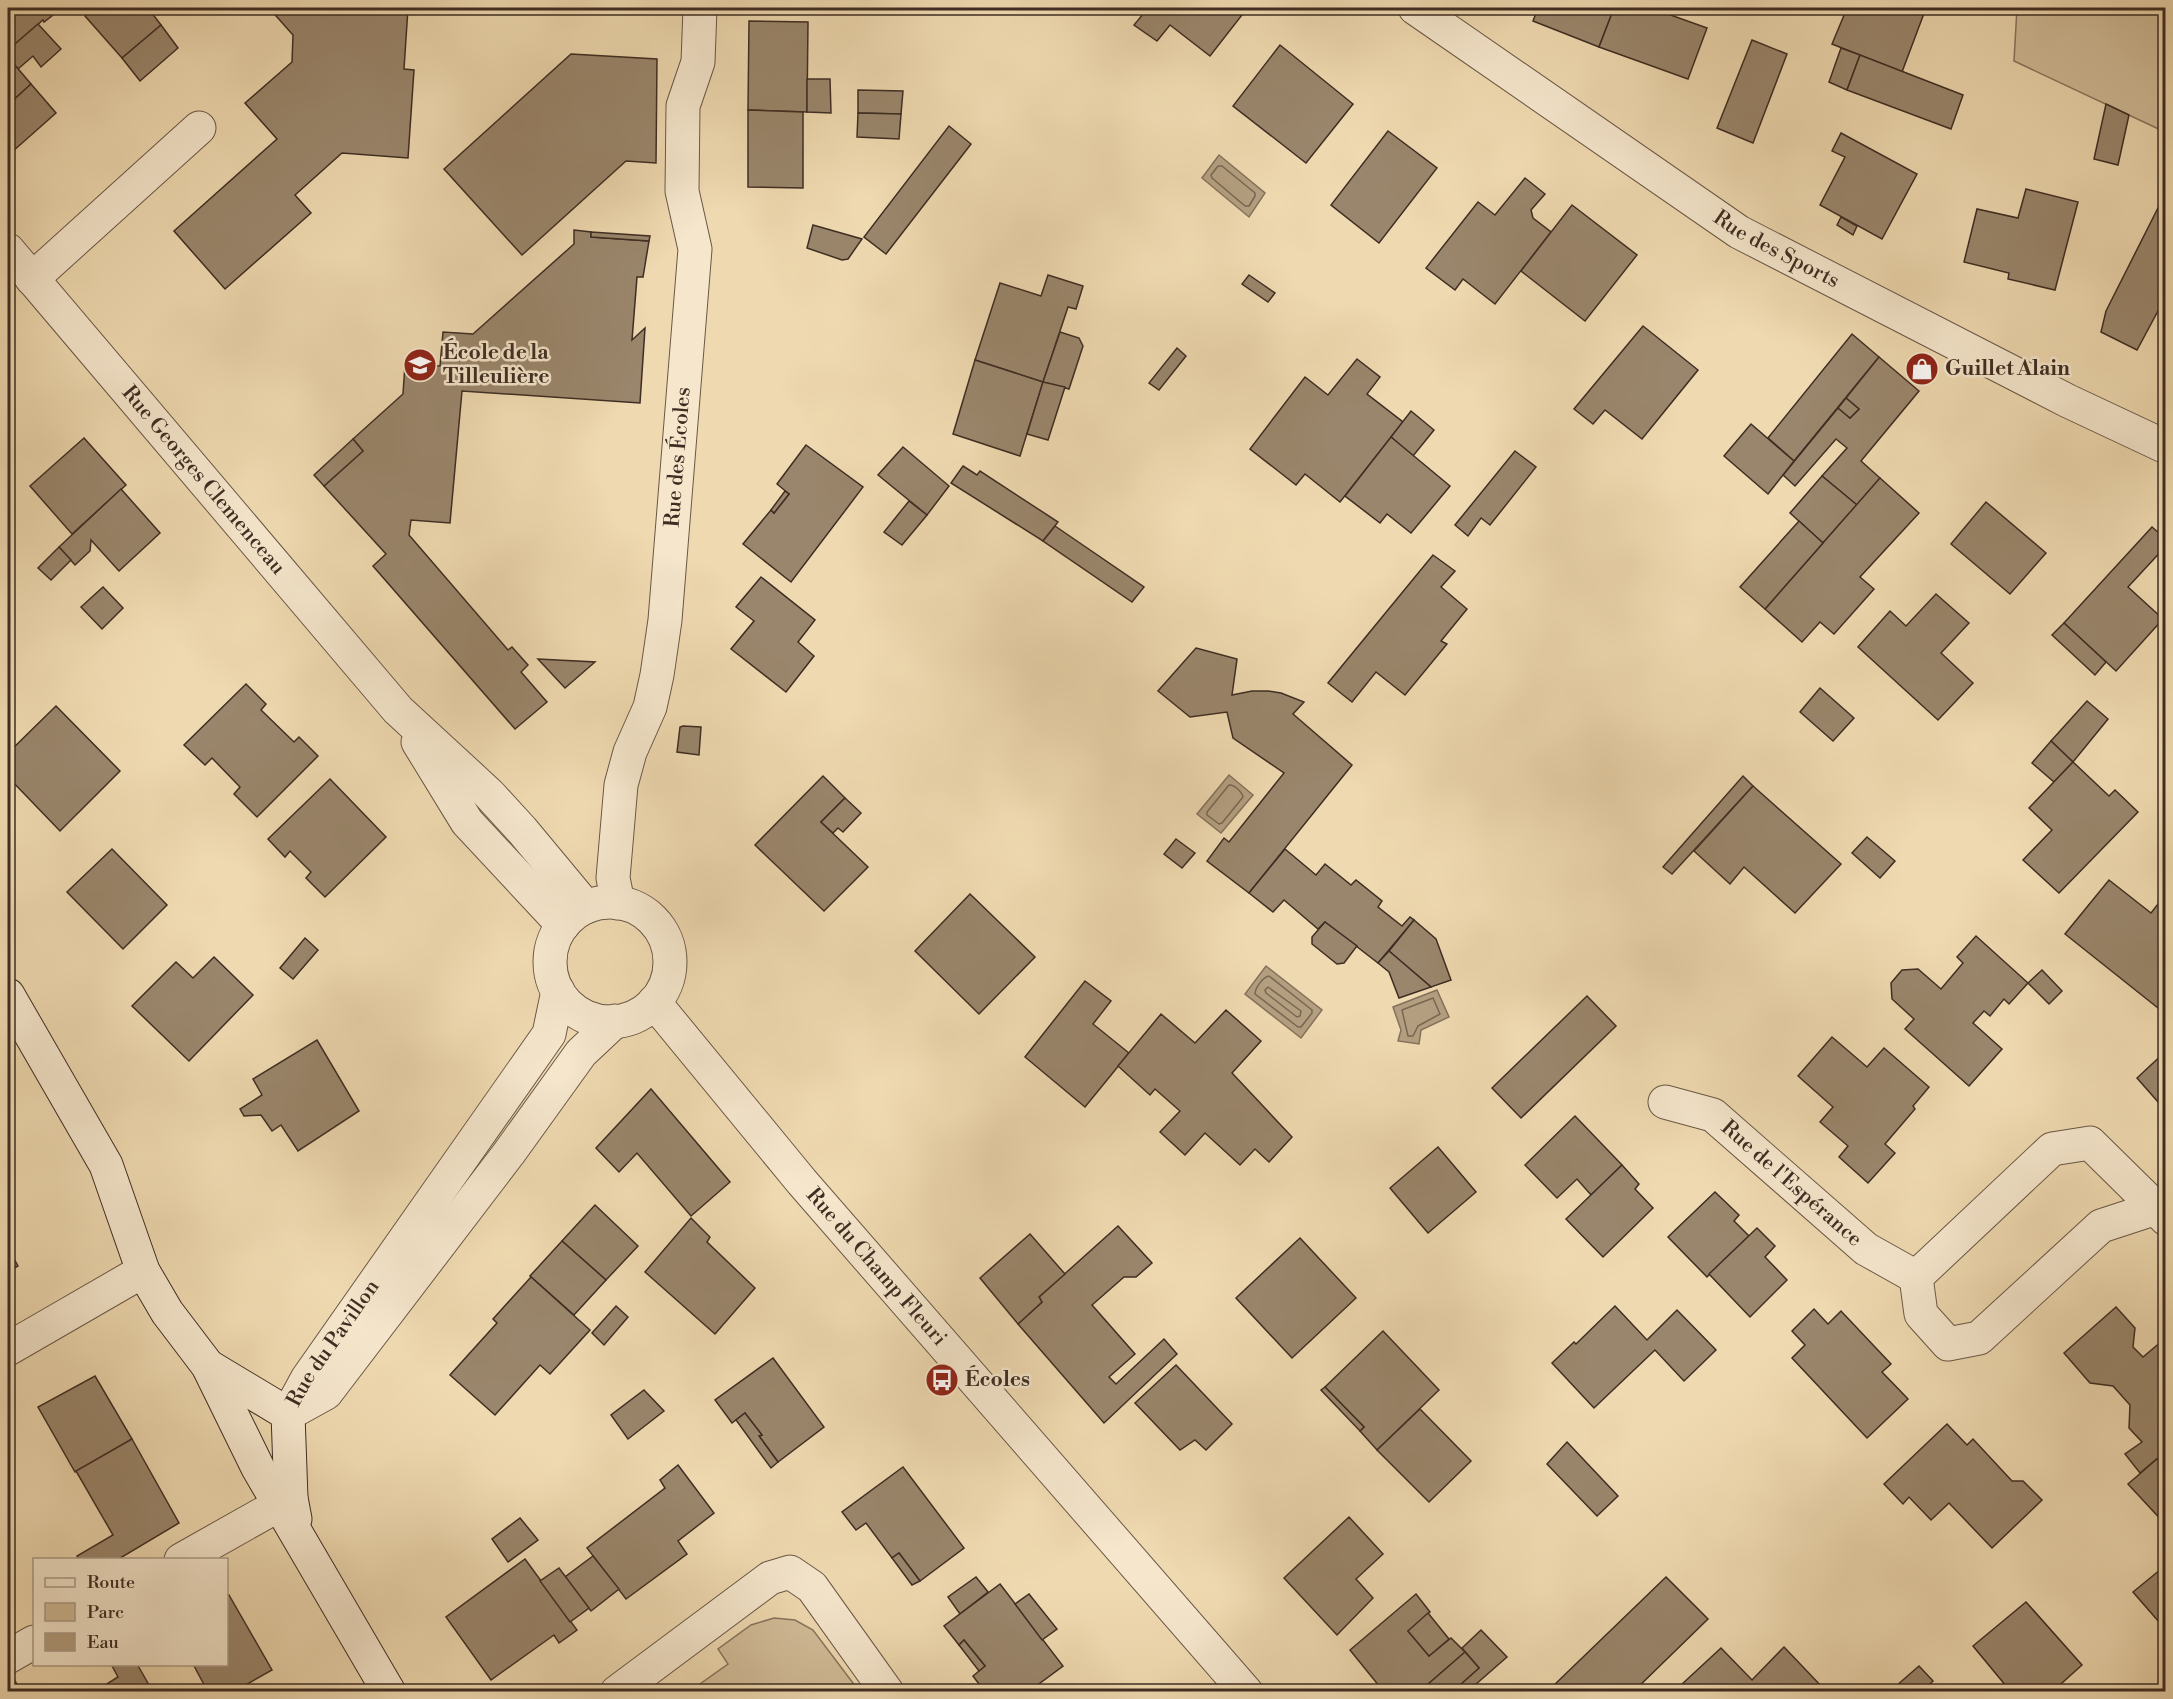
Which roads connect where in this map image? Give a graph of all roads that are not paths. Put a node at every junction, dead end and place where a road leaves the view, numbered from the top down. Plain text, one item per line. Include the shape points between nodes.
1 (700, 8) edge
2 (1415, 8) edge
3 (199, 128) dead end
4 (8, 250) edge
5 (32, 279) junction
6 (2166, 447) edge
7 (618, 903) junction
8 (574, 916) junction
9 (558, 992) junction
10 (8, 995) edge
11 (654, 1002) junction
12 (615, 1021) junction
13 (1665, 1102) dead end
14 (2161, 1214) edge
15 (143, 1271) junction
16 (1916, 1277) junction
17 (8, 1348) edge
18 (208, 1366) junction
19 (288, 1414) junction
20 (285, 1501) junction
21 (185, 1558) edge
22 (33, 1643) edge
23 (8, 1657) edge
24 (389, 1692) edge
25 (617, 1692) edge
26 (887, 1692) edge
27 (1245, 1692) edge

1 - 7 street, Rue des Écoles via 698,62 683,106 682,191 695,249 665,620 650,707 630,752 621,785 613,878
2 - 6 street, Rue des Sports via 1739,232
3 - 5 street
4 - 5 street, Rue Georges Clemenceau
5 - 8 street, Rue Georges Clemenceau via 398,710 467,822
7 - 8 street via 596,903
7 - 11 street via 637,908 654,920 668,946 668,976
8 - 9 street via 552,946 553,981
9 - 12 street via 583,1014
9 - 19 street, Rue du Pavillon via 549,1034 303,1386
10 - 15 street via 106,1165
11 - 12 street via 637,1015
11 - 27 street, Rue du Champ Fleuri via 802,1182
12 - 19 street, Rue du Pavillon via 581,1053 326,1393
13 - 16 street, Rue de l'Espérance via 1713,1114 1866,1249
14 - 16 street via 2090,1143 2052,1149
14 - 16 street via 2101,1227 1979,1338 1948,1344 1921,1314
15 - 17 street
15 - 18 street via 167,1312
18 - 19 street
18 - 20 street via 258,1468
19 - 20 street
20 - 21 street
20 - 24 street via 298,1535
22 - 23 street
25 - 26 street via 770,1578 790,1572 812,1587

